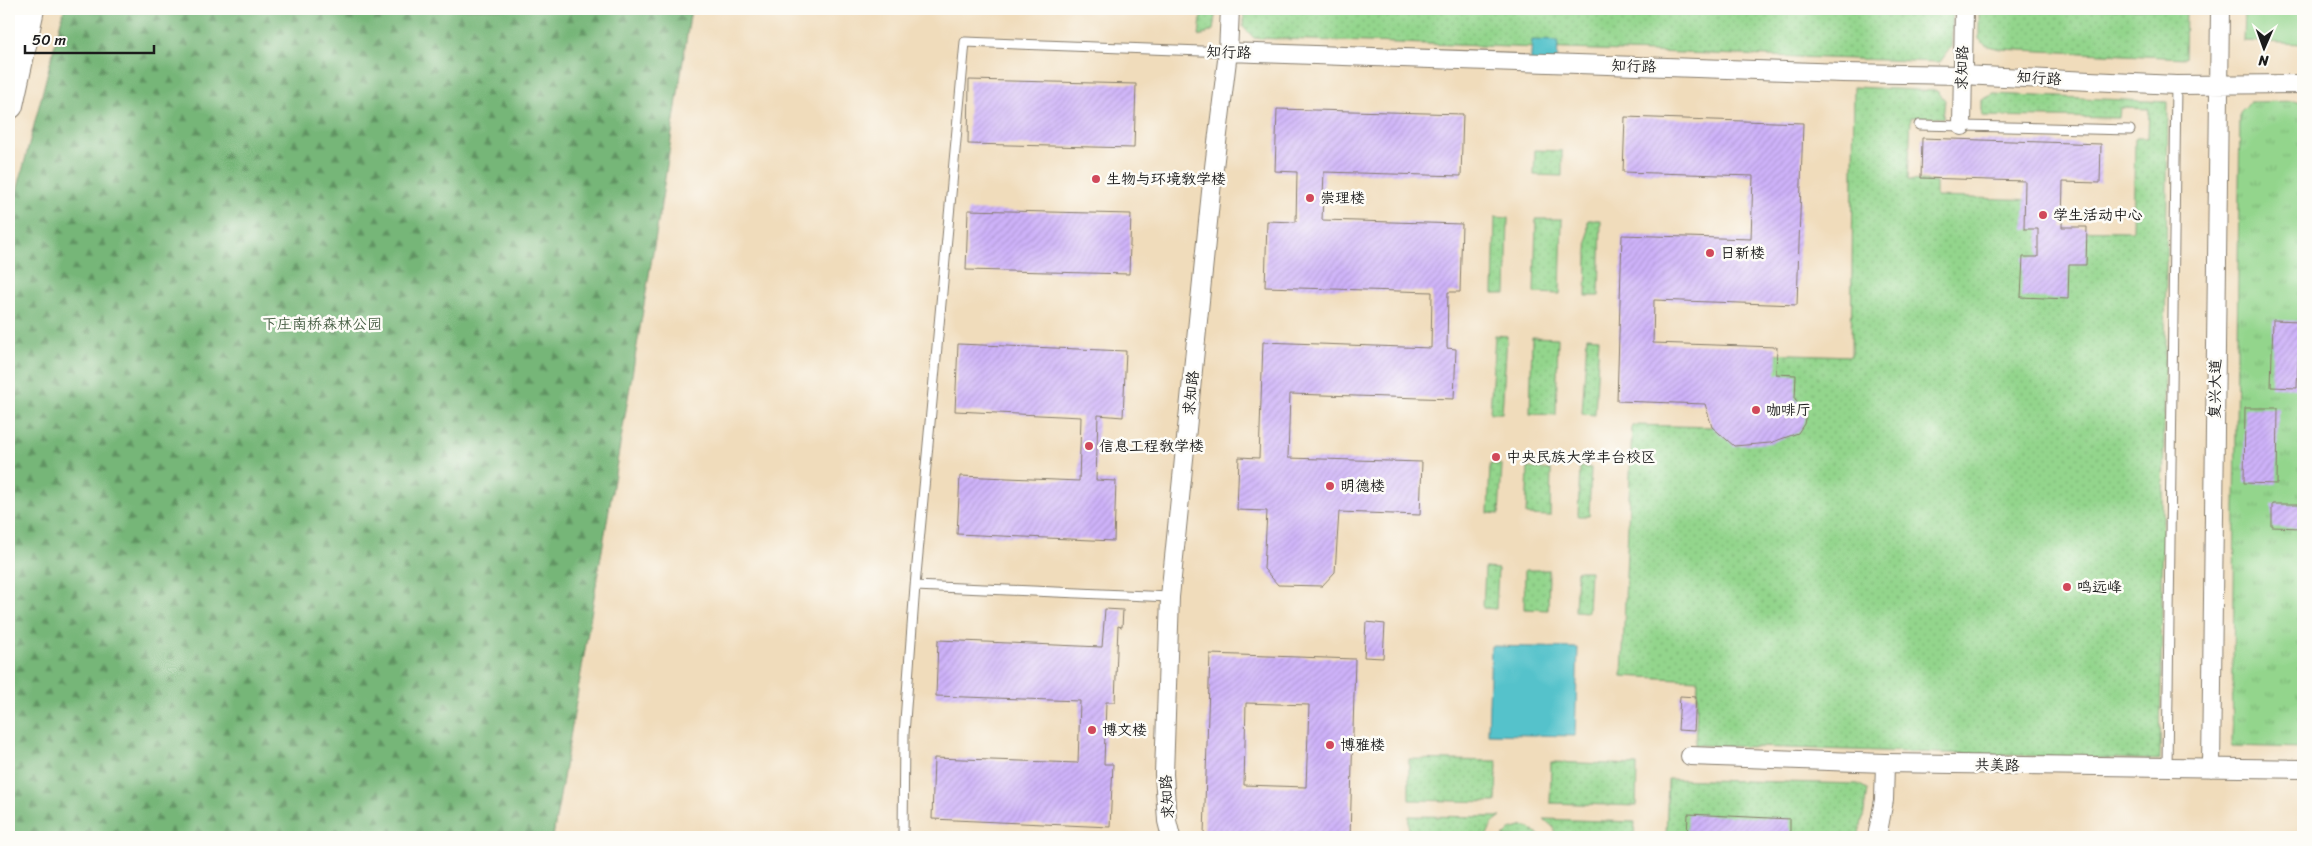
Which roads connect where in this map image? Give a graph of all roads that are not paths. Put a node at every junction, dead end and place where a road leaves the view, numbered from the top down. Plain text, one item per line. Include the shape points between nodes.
1 (30, 9) edge
2 (1230, 9) edge
3 (1964, 9) edge
4 (2220, 9) edge
5 (1228, 52) junction
6 (1962, 75) junction
7 (2303, 84) edge
8 (2176, 85) junction
9 (2220, 86) junction
10 (9, 104) edge
11 (1919, 125) dead end
12 (1962, 126) junction
13 (2130, 130) dead end
14 (915, 586) junction
15 (1170, 597) junction
16 (1690, 756) dead end
17 (1885, 763) junction
18 (2167, 768) junction
19 (2211, 768) junction
20 (2303, 769) edge
21 (902, 837) edge
22 (1171, 837) edge
23 (1877, 837) edge

1 - 10 highway
2 - 5 street, 求知路
3 - 6 street, 求知路
4 - 9 street, 复兴大道
5 - 6 street, 知行路
5 - 14 lane, 知行路 via 965,42
5 - 15 street, 求知路
6 - 8 street, 知行路
6 - 12 street, 求知路
7 - 9 street, 知行路
8 - 9 street, 知行路
8 - 18 lane
9 - 19 street, 复兴大道
11 - 12 lane
12 - 13 lane
14 - 15 lane
14 - 21 lane via 904,734
15 - 22 street, 求知路 via 1164,774
16 - 17 street, 共美路
17 - 18 street, 共美路
17 - 23 street via 1884,800
18 - 19 street, 共美路
19 - 20 street, 共美路

